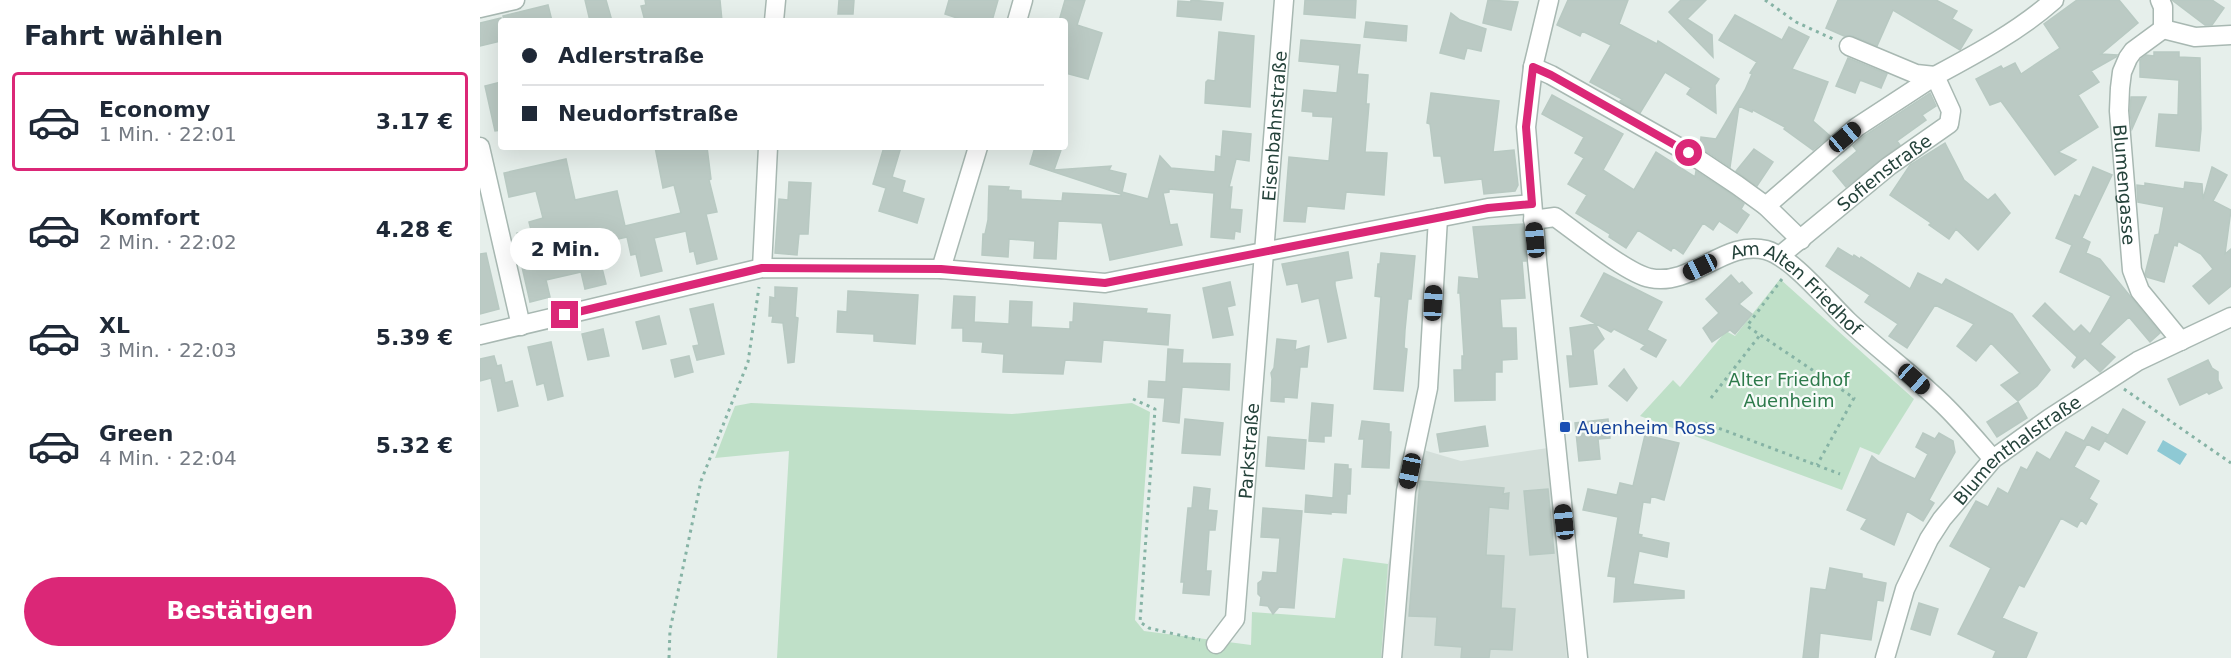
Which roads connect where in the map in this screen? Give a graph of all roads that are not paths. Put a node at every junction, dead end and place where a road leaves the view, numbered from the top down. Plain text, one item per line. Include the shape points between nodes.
1 (515, 0) edge
2 (776, 0) edge
3 (1023, 0) edge
4 (1284, 0) edge
5 (1549, 0) edge
6 (2054, 0) edge
7 (2160, 0) edge
8 (480, 8) edge
9 (774, 18) edge
10 (1018, 18) edge
11 (2163, 29) junction
12 (2231, 35) edge
13 (1850, 46) road end
14 (1533, 67) junction
15 (1935, 76) junction
16 (480, 147) edge
17 (768, 150) edge
18 (977, 150) edge
19 (1766, 206) junction
20 (1532, 212) junction
21 (1438, 218) junction
22 (1801, 240) junction
23 (1263, 252) junction
24 (1786, 261) junction
25 (762, 268) junction
26 (941, 269) junction
27 (2231, 317) edge
28 (521, 326) junction
29 (480, 335) edge
30 (2181, 341) junction
31 (1993, 459) junction
32 (1216, 644) road end
33 (1392, 658) edge
34 (1578, 658) edge
35 (1885, 658) edge

1 - 8 street
2 - 9 street
3 - 10 street
4 - 23 street, Eisenbahnstraße
5 - 14 street
6 - 15 street via 1982,51
7 - 11 street
11 - 12 street via 2195,37
11 - 30 street, Blumengasse via 2128,58 2122,72 2119,111 2132,270 2140,291
13 - 15 street via 1917,74
14 - 19 street via 1689,153
14 - 20 street via 1526,127
15 - 19 street via 1857,127
15 - 22 street, Sofienstraße via 1951,111 1948,124 1889,166
16 - 28 street
17 - 25 street
18 - 26 street
19 - 22 street
20 - 21 street, Am Alten Friedhof via 1488,208
20 - 24 street, Am Alten Friedhof via 1555,217 1648,278 1678,278 1742,249 1764,249
20 - 34 street
21 - 23 street, Am Alten Friedhof
21 - 33 street via 1428,388 1406,491
22 - 24 street, Sofienstraße
23 - 26 street, Am Alten Friedhof via 1105,283
23 - 32 street, Parkstraße via 1235,619
24 - 31 street, Am Alten Friedhof via 1946,407
25 - 26 street, Am Alten Friedhof
25 - 28 street, Am Alten Friedhof
27 - 30 street, Blumenthalstraße
28 - 29 street, Am Alten Friedhof
30 - 31 street, Blumenthalstraße via 2138,361
31 - 35 street, Blumenthalstraße via 1929,539 1905,589

